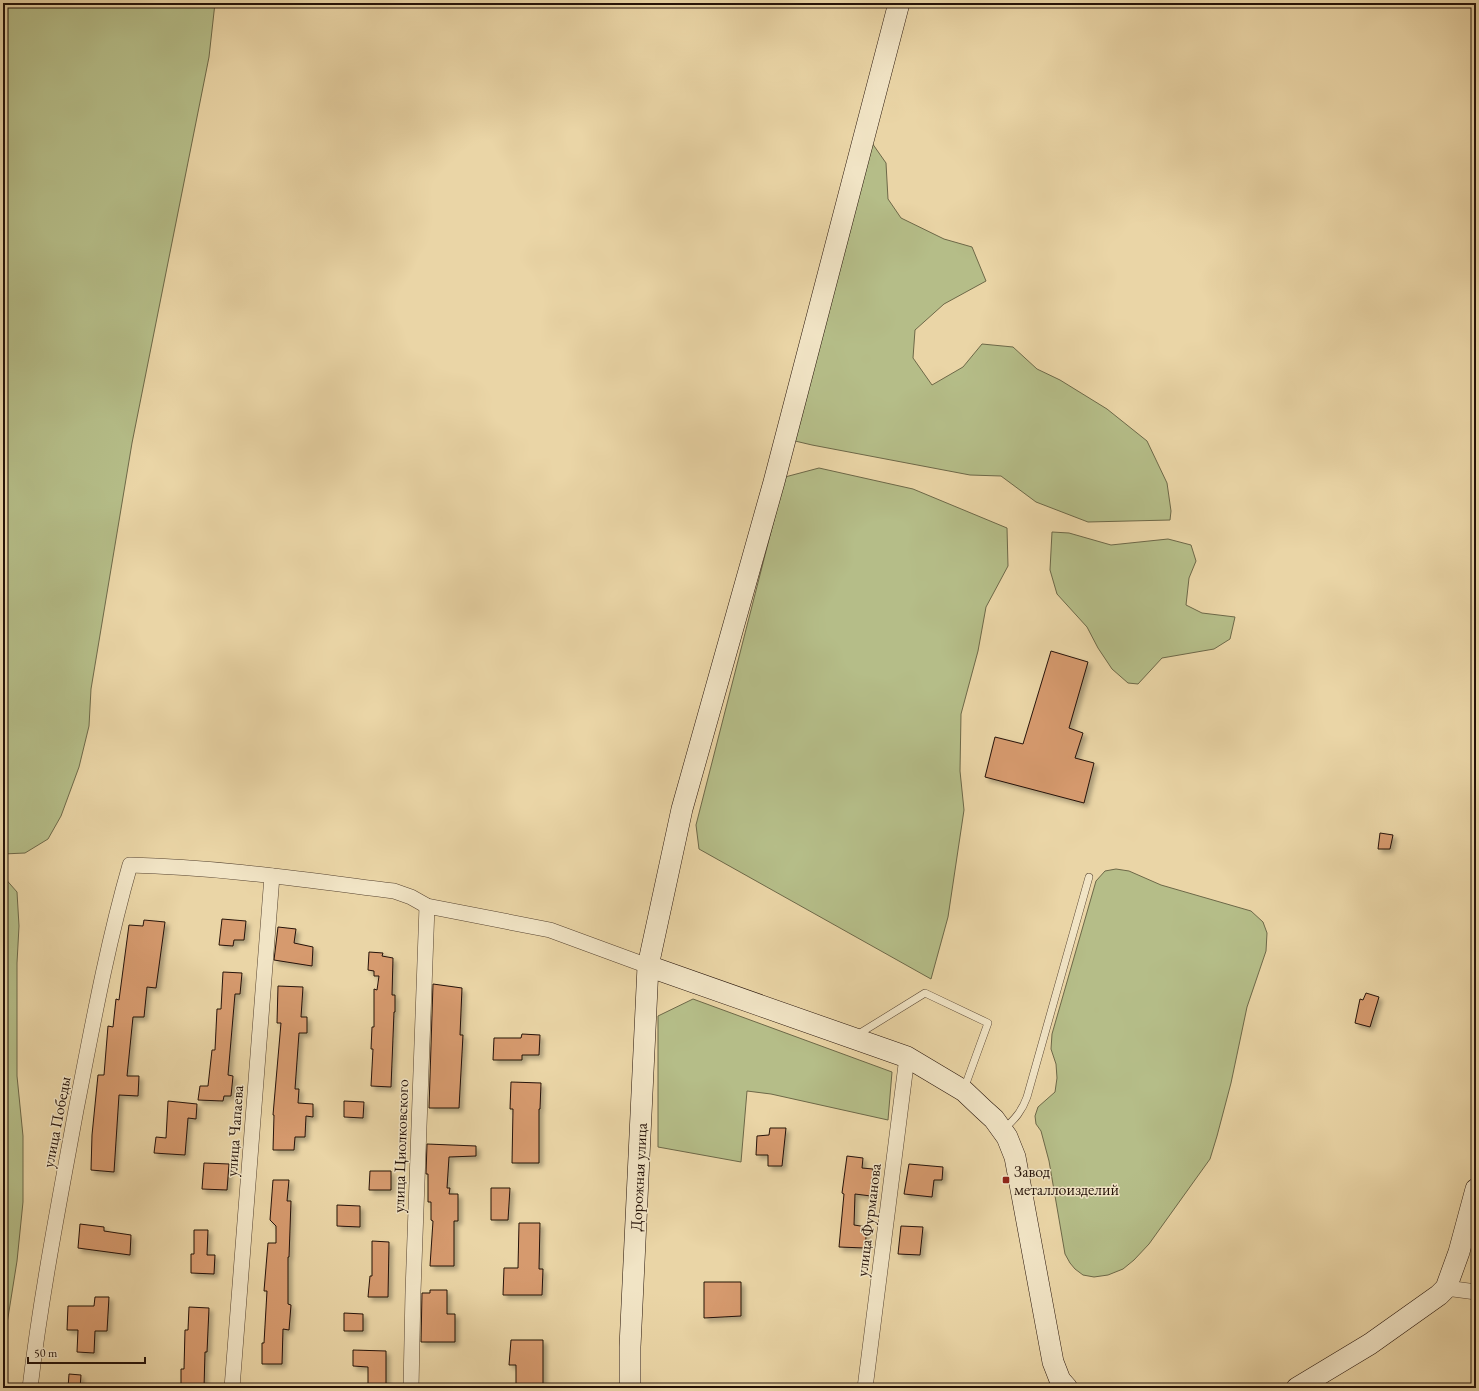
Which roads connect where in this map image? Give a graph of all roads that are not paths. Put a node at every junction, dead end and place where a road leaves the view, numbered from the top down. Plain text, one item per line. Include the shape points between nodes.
1 (899, 3) edge
2 (272, 876) junction
3 (1090, 877) dead end
4 (427, 906) junction
5 (648, 966) junction
6 (853, 1038) junction
7 (907, 1057) junction
8 (964, 1091) junction
9 (1002, 1130) junction
10 (1476, 1189) edge
11 (1446, 1288) junction
12 (1476, 1292) edge
13 (30, 1388) edge
14 (232, 1388) edge
15 (411, 1388) edge
16 (630, 1388) edge
17 (865, 1388) edge
18 (1067, 1388) edge
19 (1297, 1388) edge

1 - 5 main road, Дорожная улица via 774,482 682,809
2 - 4 street via 394,891
2 - 13 street, улица Победы via 192,867 130,865 96,1008 49,1259
2 - 14 street, улица Чапаева
3 - 9 lane via 1028,1097 1014,1120
4 - 5 street via 550,930
4 - 15 street, улица Циолковского
5 - 6 main road
5 - 16 main road, Дорожная улица
6 - 7 main road
6 - 8 lane via 925,993 988,1023
7 - 8 main road
7 - 17 street, улица Фурманова
8 - 9 main road
9 - 18 main road via 1015,1157 1053,1362 1060,1380
10 - 11 main road via 1459,1252
11 - 12 street
11 - 19 main road via 1370,1344

